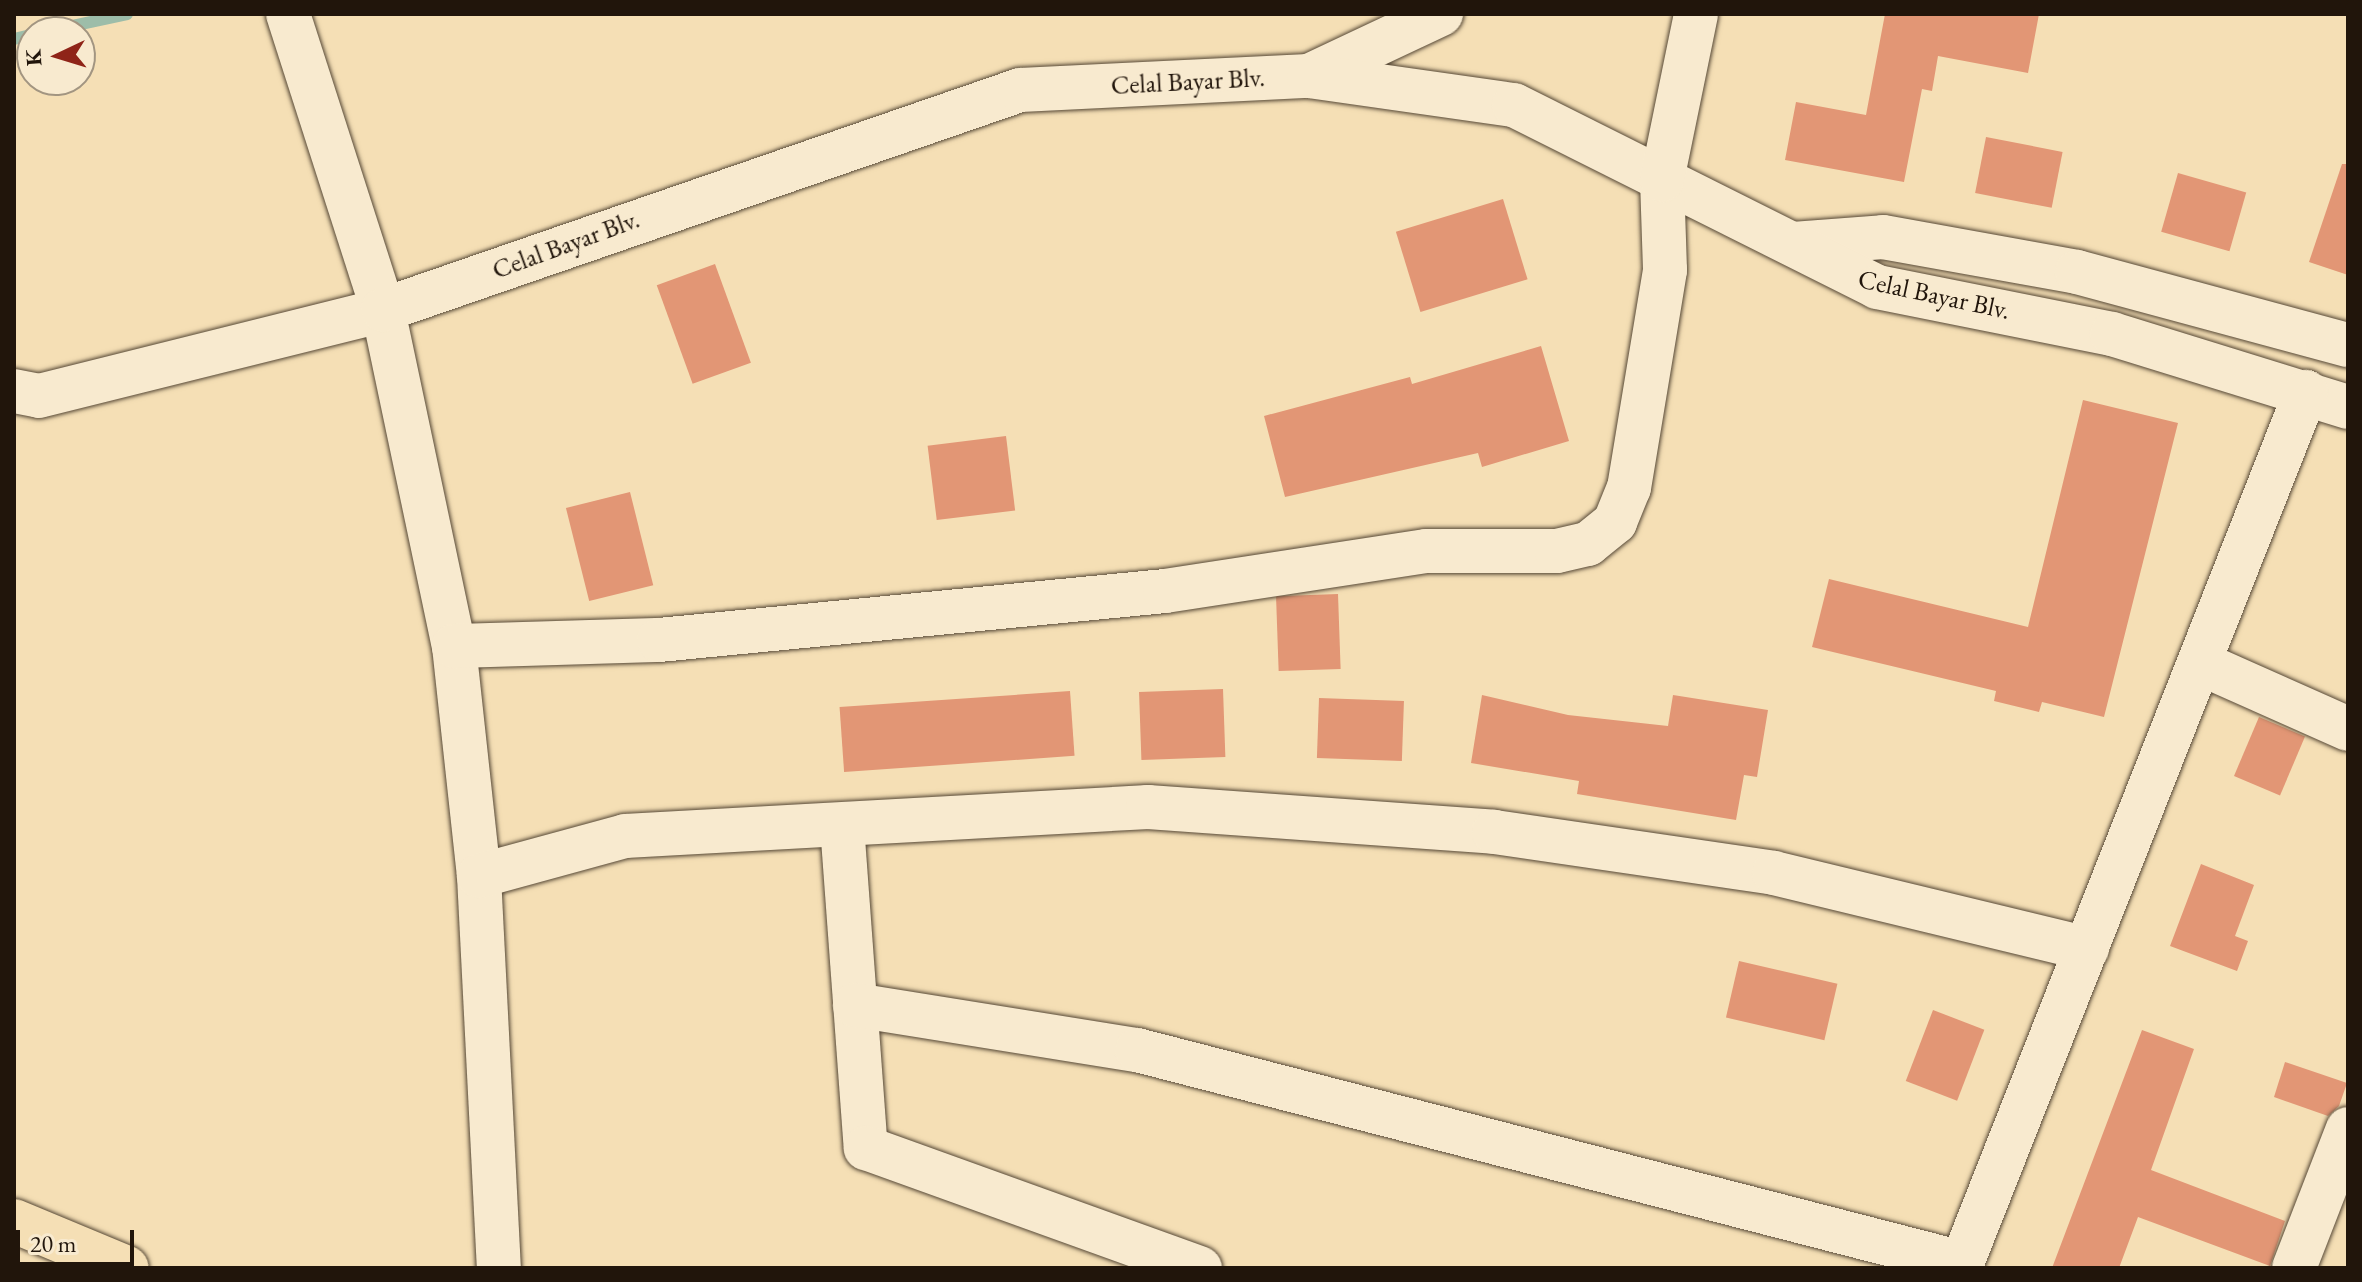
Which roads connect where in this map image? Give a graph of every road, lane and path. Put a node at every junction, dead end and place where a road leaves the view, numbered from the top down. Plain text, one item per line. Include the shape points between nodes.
1 (288, 14) edge
2 (1441, 14) edge
3 (1696, 14) edge
4 (1309, 76) junction
5 (1662, 180) junction
6 (1793, 244) junction
7 (383, 310) junction
8 (2348, 345) edge
9 (14, 391) edge
10 (2306, 392) junction
11 (2348, 407) edge
12 (454, 646) junction
13 (2200, 663) junction
14 (2348, 729) edge
15 (842, 825) junction
16 (479, 876) junction
17 (2087, 949) junction
18 (855, 1005) junction
19 (2348, 1129) edge
20 (14, 1221) edge
21 (1961, 1266) edge
22 (127, 1268) edge
23 (499, 1268) edge
24 (1200, 1268) edge
25 (2294, 1268) edge

1 - 7 street
2 - 4 street
3 - 5 street
4 - 5 street, Celal Bayar Blv. via 1514,105
4 - 7 street, Celal Bayar Blv. via 1020,90
5 - 6 street, Celal Bayar Blv.
5 - 12 street via 1665,270 1629,488 1615,522 1588,544 1557,551 1426,551 1165,591 659,640
6 - 8 street via 1883,237 2077,272
6 - 10 street, Celal Bayar Blv. via 1877,287 2112,334
7 - 9 street, Celal Bayar Blv. via 39,396
7 - 12 street
10 - 11 street, Celal Bayar Blv.
10 - 13 street
12 - 16 street
13 - 14 street
13 - 17 street
15 - 16 street via 625,836
15 - 17 street via 1148,807 1494,832 1774,873
15 - 18 street
16 - 23 street
17 - 21 street
18 - 21 street via 1137,1050
18 - 24 street via 866,1148
19 - 25 street
20 - 22 main road

